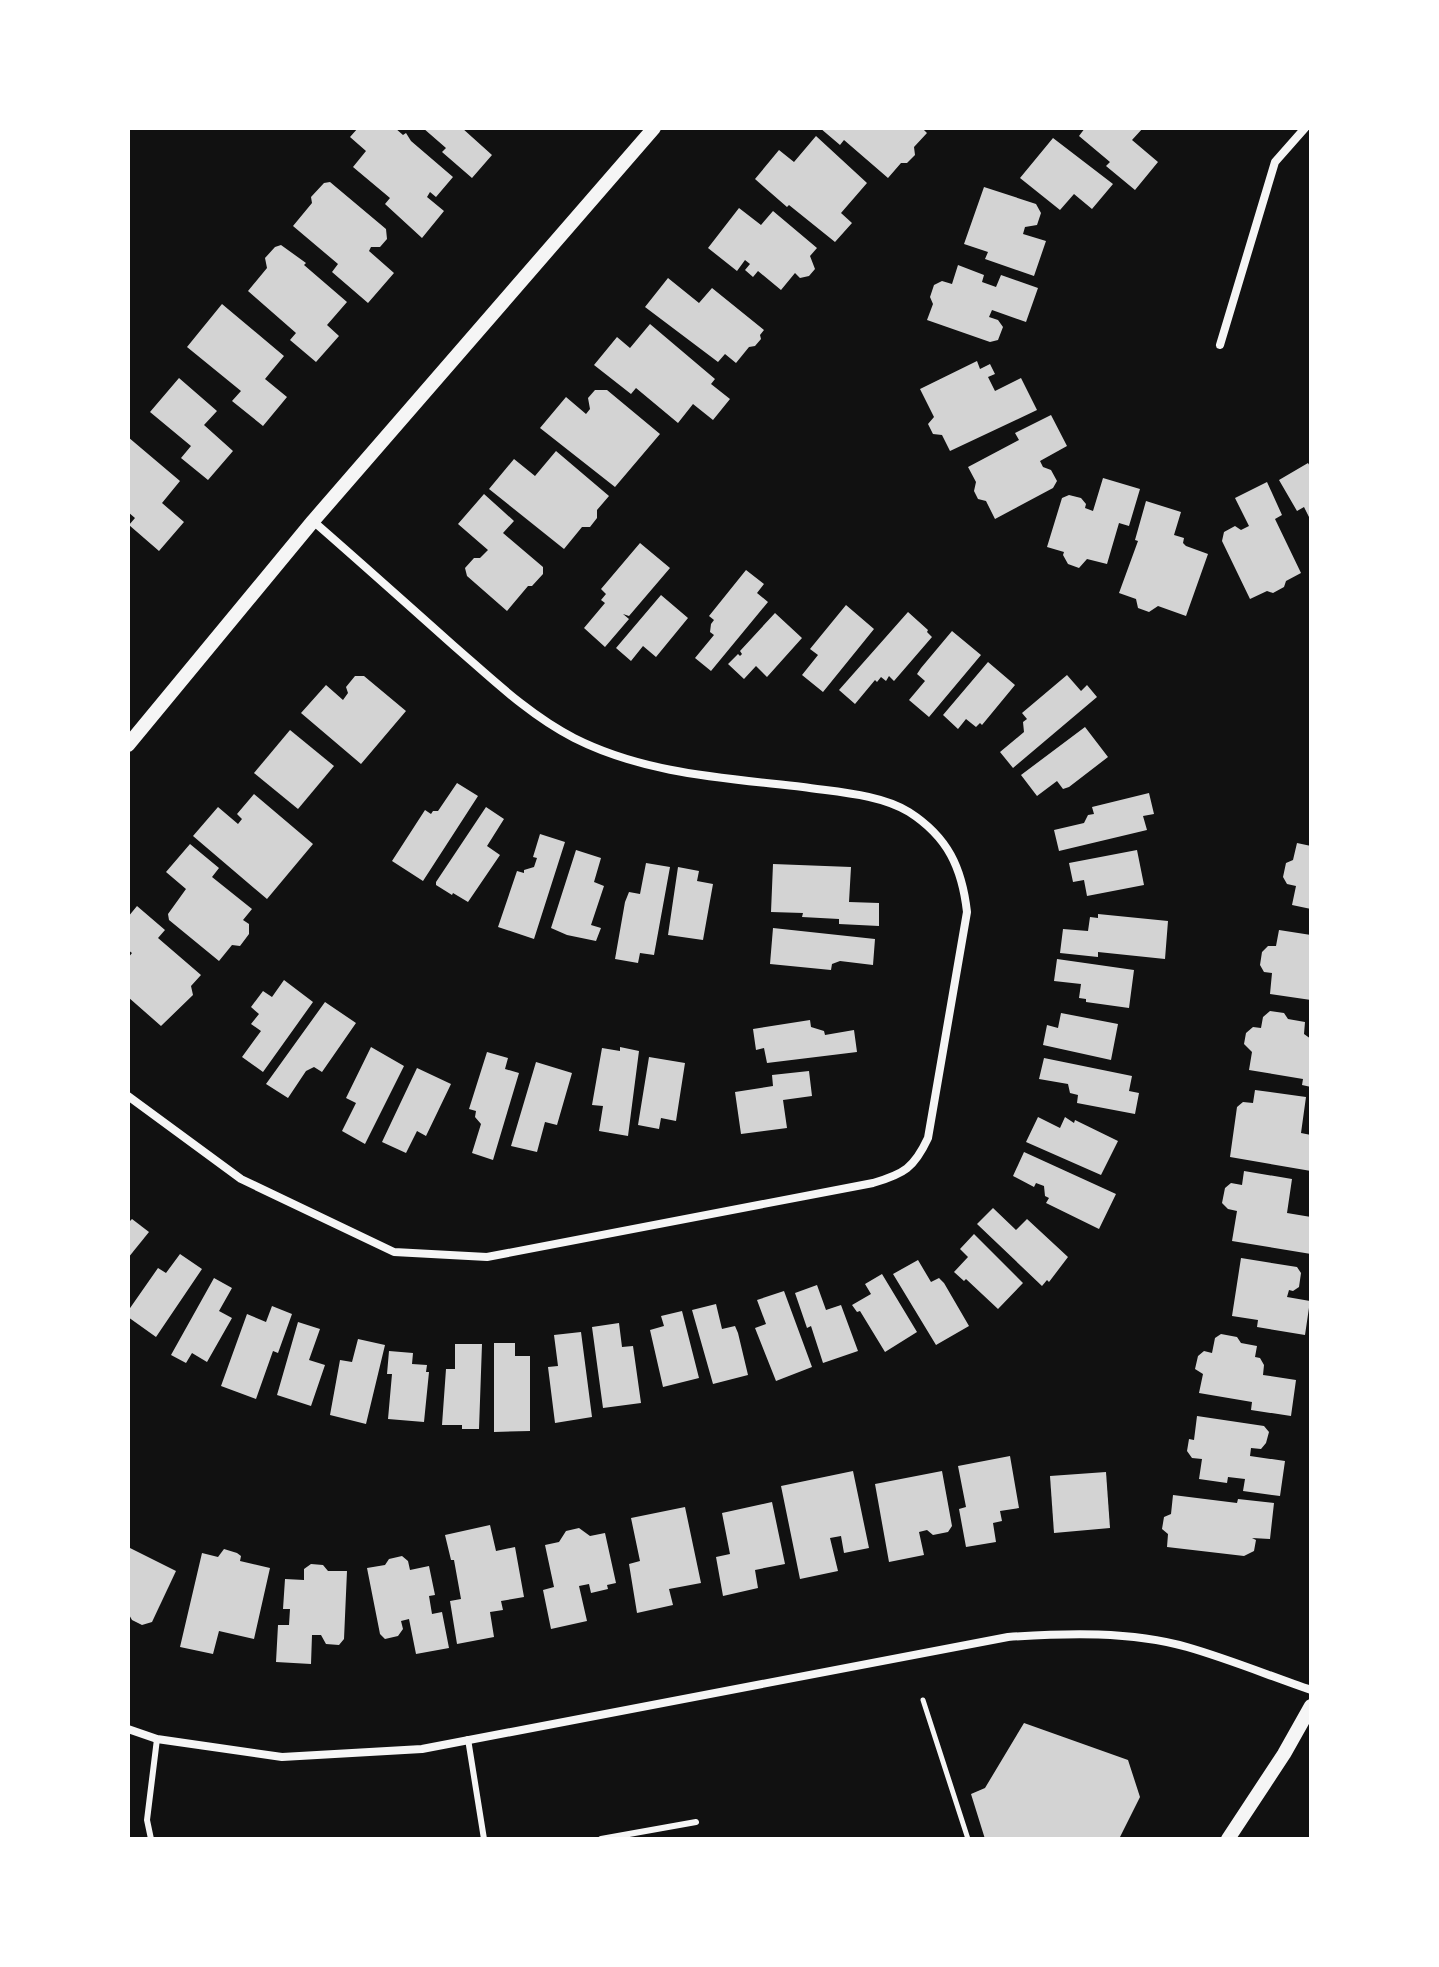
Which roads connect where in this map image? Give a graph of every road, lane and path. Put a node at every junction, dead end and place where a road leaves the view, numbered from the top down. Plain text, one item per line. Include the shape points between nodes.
1 (654, 128) edge
2 (1305, 128) edge
3 (1220, 345) dead end
4 (313, 521) junction
5 (128, 745) edge
6 (128, 1096) edge
7 (1311, 1690) edge
8 (923, 1700) dead end
9 (1311, 1706) edge
10 (128, 1729) edge
11 (157, 1739) junction
12 (468, 1739) junction
13 (696, 1822) dead end
14 (151, 1839) edge
15 (484, 1839) edge
16 (601, 1839) edge
17 (968, 1839) edge
18 (1228, 1839) edge

1 - 4 street
2 - 3 street via 1275,162
4 - 5 street
4 - 6 street via 490,678 571,736 619,759 682,772 862,795 907,811 937,835 963,880 967,912 928,1138 917,1160 899,1176 487,1257 394,1252 241,1179
7 - 12 street via 1186,1647 1058,1634 1008,1637
8 - 17 path
9 - 18 street
10 - 11 street
11 - 12 street via 282,1757 422,1749
11 - 14 lane via 147,1820
12 - 15 lane
13 - 16 lane

